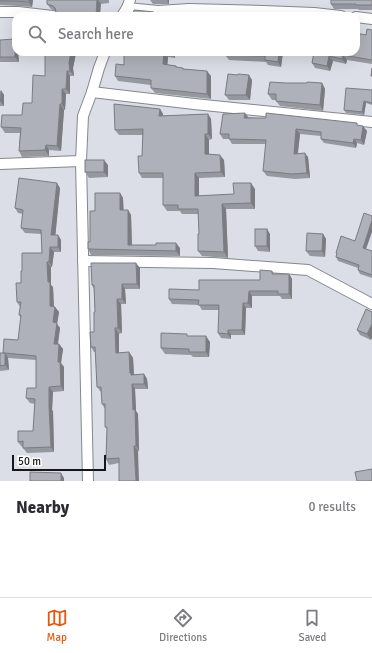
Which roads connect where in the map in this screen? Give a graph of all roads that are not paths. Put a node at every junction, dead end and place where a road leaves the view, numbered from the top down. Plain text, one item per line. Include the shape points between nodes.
1 (126, 8) edge
2 (0, 12) edge
3 (12, 12) edge
4 (297, 12) edge
5 (360, 18) edge
6 (372, 19) edge
7 (103, 56) edge
8 (92, 92) junction
9 (372, 122) edge
10 (81, 161) junction
11 (0, 164) edge
12 (83, 261) junction
13 (372, 304) edge
14 (88, 481) edge

1 - 4 street via 158,11
2 - 3 street
5 - 6 street
7 - 8 street
8 - 9 street
8 - 10 street via 83,116
10 - 11 street
10 - 12 street
12 - 13 street via 213,263 308,270
12 - 14 street

